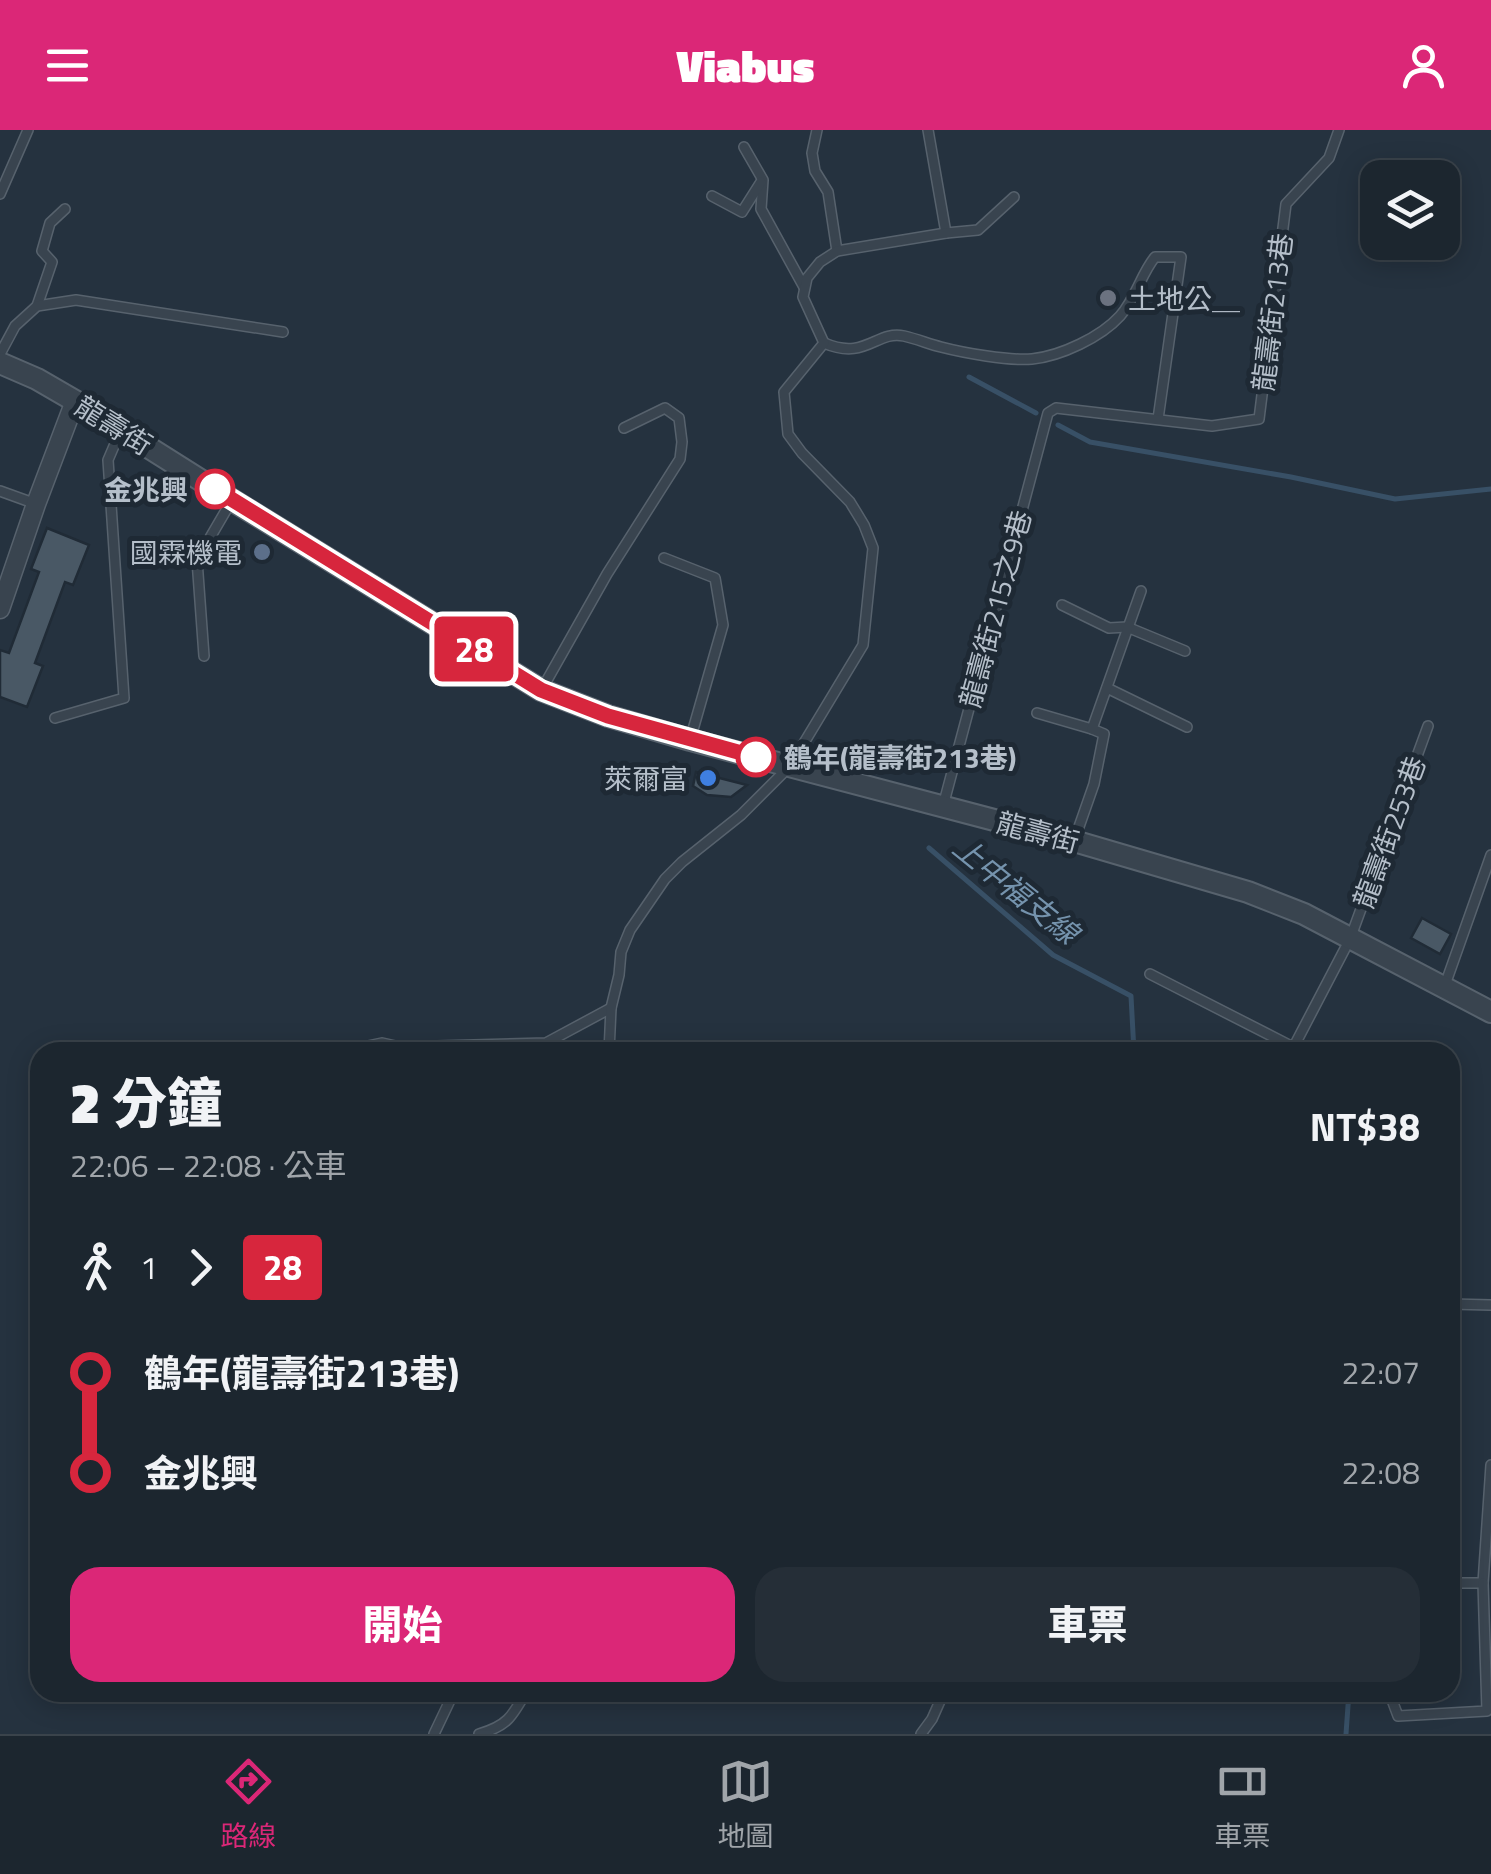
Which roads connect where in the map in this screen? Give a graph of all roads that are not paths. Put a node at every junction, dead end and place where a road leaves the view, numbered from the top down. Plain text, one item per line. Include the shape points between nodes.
1 (28, 130) edge
2 (818, 130) edge
3 (928, 130) edge
4 (1340, 130) edge
5 (744, 147) dead end
6 (762, 180) junction
7 (0, 194) edge
8 (712, 196) dead end
9 (1014, 197) dead end
10 (65, 209) dead end
11 (946, 233) junction
12 (837, 251) junction
13 (804, 286) junction
14 (37, 306) junction
15 (283, 332) dead end
16 (824, 343) junction
17 (0, 354) edge
18 (0, 363) edge
19 (75, 401) junction
20 (1048, 413) joint
21 (1158, 420) junction
22 (624, 428) dead end
23 (122, 430) junction
24 (0, 491) edge
25 (232, 500) junction
26 (36, 504) junction
27 (664, 558) dead end
28 (1141, 591) dead end
29 (1, 605) edge
30 (1062, 605) dead end
31 (1127, 627) junction
32 (1185, 650) dead end
33 (204, 656) dead end
34 (1107, 688) junction
35 (541, 690) junction
36 (1037, 713) dead end
37 (55, 718) dead end
38 (1428, 726) dead end
39 (1187, 727) dead end
40 (1092, 729) junction
41 (690, 740) junction
42 (790, 766) junction
43 (943, 806) junction
44 (1074, 841) junction
45 (1491, 855) edge
46 (1350, 939) junction
47 (1150, 974) dead end
48 (1444, 988) junction
49 (611, 1008) junction
50 (1491, 1012) edge
51 (548, 1042) edge
52 (609, 1042) edge
53 (1277, 1042) edge
54 (1296, 1042) edge
55 (1460, 1304) edge
56 (1491, 1306) edge
57 (1491, 1465) edge
58 (1460, 1583) edge
59 (1483, 1584) junction
60 (1488, 1628) edge
61 (449, 1702) edge
62 (520, 1702) edge
63 (940, 1702) edge
64 (1393, 1702) edge
65 (434, 1734) edge
66 (478, 1734) edge
67 (920, 1734) edge

1 - 7 lane
2 - 12 lane via 814,171 828,192
3 - 11 lane
4 - 21 lane, 龍壽街213巷 via 1330,158 1286,204 1260,419 1212,426
5 - 6 lane
6 - 8 lane via 742,212
6 - 13 lane via 761,209
9 - 11 lane via 978,230
10 - 14 lane via 50,224 42,251 52,262
11 - 12 lane
12 - 13 lane
13 - 16 lane
14 - 15 lane via 106,303
14 - 17 lane via 15,326
16 - 21 lane via 864,348 899,335 945,348 1035,358 1105,331 1155,256 1181,257
16 - 42 lane via 784,392 788,434 864,524 873,548 870,596 864,645
18 - 19 street, 龍壽街
19 - 23 street, 龍壽街
19 - 26 street
20 - 21 lane, 龍壽街213巷 via 1056,408
20 - 43 lane, 龍壽街215之9巷
22 - 35 lane via 665,408 679,418 680,459
23 - 25 street, 龍壽街
23 - 37 lane via 108,460 124,698
24 - 26 lane
25 - 33 lane via 197,560
25 - 35 street, 龍壽街
26 - 29 street
27 - 41 lane via 715,578 723,625
28 - 31 lane
30 - 31 lane via 1110,628
31 - 32 lane
31 - 34 lane
34 - 39 lane
34 - 40 lane
35 - 41 street, 龍壽街
36 - 40 lane
38 - 46 lane, 龍壽街253巷
40 - 44 lane via 1104,734
41 - 42 street, 龍壽街
42 - 43 street, 龍壽街
42 - 49 lane via 655,893 620,952
43 - 44 street, 龍壽街
44 - 46 street, 龍壽街 via 1248,892
45 - 48 lane
46 - 48 street, 龍壽街
46 - 54 lane, 龍壽街253巷
47 - 53 lane
48 - 50 street, 龍壽街
49 - 51 lane
49 - 52 lane
55 - 56 lane
57 - 59 lane
58 - 59 lane
59 - 60 lane
60 - 64 lane via 1486,1711 1398,1716
61 - 65 lane
62 - 66 lane via 509,1721
63 - 67 lane

